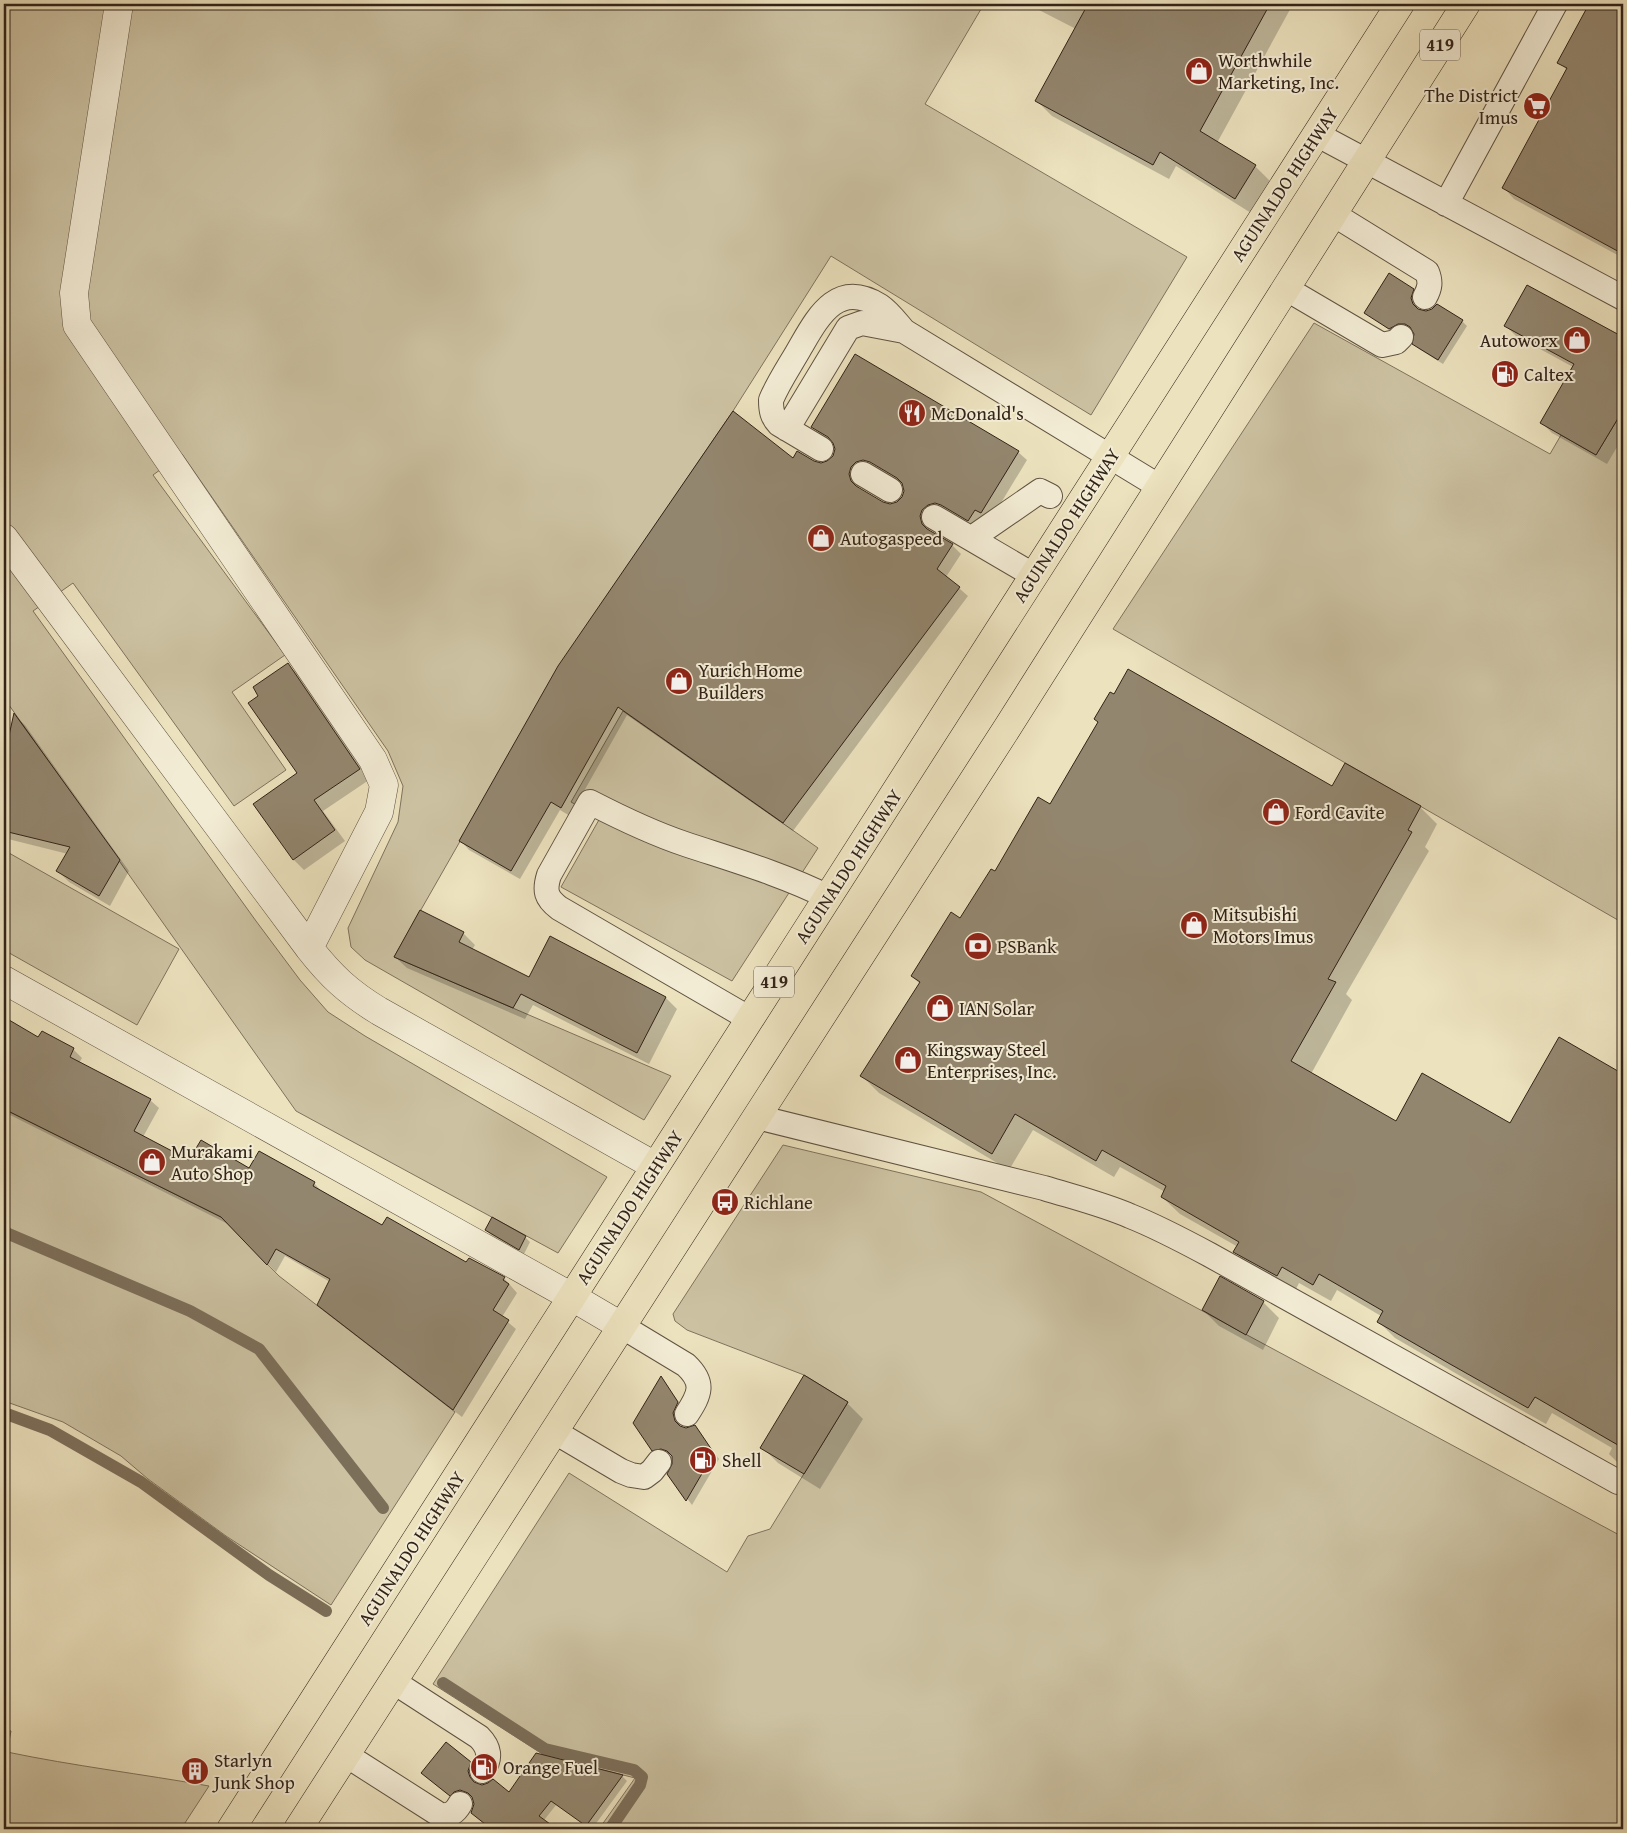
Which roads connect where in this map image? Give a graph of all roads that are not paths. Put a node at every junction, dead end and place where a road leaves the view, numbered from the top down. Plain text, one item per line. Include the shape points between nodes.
1 (118, 4) edge
2 (1400, 4) edge
3 (1466, 4) edge
4 (1555, 4) edge
5 (1316, 134) junction
6 (1366, 161) junction
7 (1446, 204) junction
8 (1333, 214) junction
9 (1285, 288) junction
10 (1426, 297) dead end
11 (1623, 298) edge
12 (1401, 337) dead end
13 (821, 449) dead end
14 (1110, 456) junction
15 (863, 474) dead end
16 (1160, 487) junction
17 (890, 490) dead end
18 (1050, 496) dead end
19 (934, 516) dead end
20 (4, 538) edge
21 (972, 538) junction
22 (1034, 576) junction
23 (828, 897) junction
24 (309, 948) junction
25 (4, 980) edge
26 (750, 1019) junction
27 (757, 1117) junction
28 (655, 1166) junction
29 (572, 1297) junction
30 (623, 1327) junction
31 (687, 1414) dead end
32 (555, 1432) junction
33 (659, 1462) dead end
34 (1618, 1482) dead end
35 (394, 1682) junction
36 (346, 1755) junction
37 (482, 1771) dead end
38 (460, 1804) dead end
39 (231, 1829) edge
40 (298, 1829) edge

1 - 24 street via 74,293 77,325 373,760 384,785 379,812
2 - 5 highway, AGUINALDO HIGHWAY / 419
3 - 6 highway, 419
4 - 7 lane
5 - 6 lane
5 - 14 highway, AGUINALDO HIGHWAY / 419
6 - 7 lane
6 - 8 highway, 419
7 - 11 lane
8 - 9 highway, 419
8 - 10 lane via 1427,272 1430,280
9 - 12 lane via 1382,346
9 - 16 highway, 419
13 - 14 lane via 774,418 771,400 818,318 830,304 844,298 862,298 881,307 904,331
14 - 16 lane
14 - 22 highway, AGUINALDO HIGHWAY / 419
15 - 17 lane
16 - 27 highway, 419
18 - 21 lane via 1040,491
19 - 21 lane
20 - 24 street
21 - 22 lane
22 - 23 highway, AGUINALDO HIGHWAY / 419
23 - 26 highway, AGUINALDO HIGHWAY / 419
23 - 26 lane via 796,882 651,831 590,802 549,875 546,894 551,902
24 - 28 street via 340,984 358,998
25 - 29 street
26 - 28 highway, AGUINALDO HIGHWAY / 419
27 - 30 highway, 419
27 - 34 lane via 1044,1188 1129,1215 1219,1260
28 - 29 highway, AGUINALDO HIGHWAY / 419
29 - 30 street
29 - 39 highway, AGUINALDO HIGHWAY / 419
30 - 31 lane via 694,1372 699,1381 699,1392
30 - 32 highway, 419
32 - 33 lane via 631,1475 644,1476
32 - 35 highway, 419
35 - 36 highway, 419
35 - 37 lane via 484,1743 488,1758
36 - 38 lane via 440,1815 454,1812
36 - 40 highway, 419

